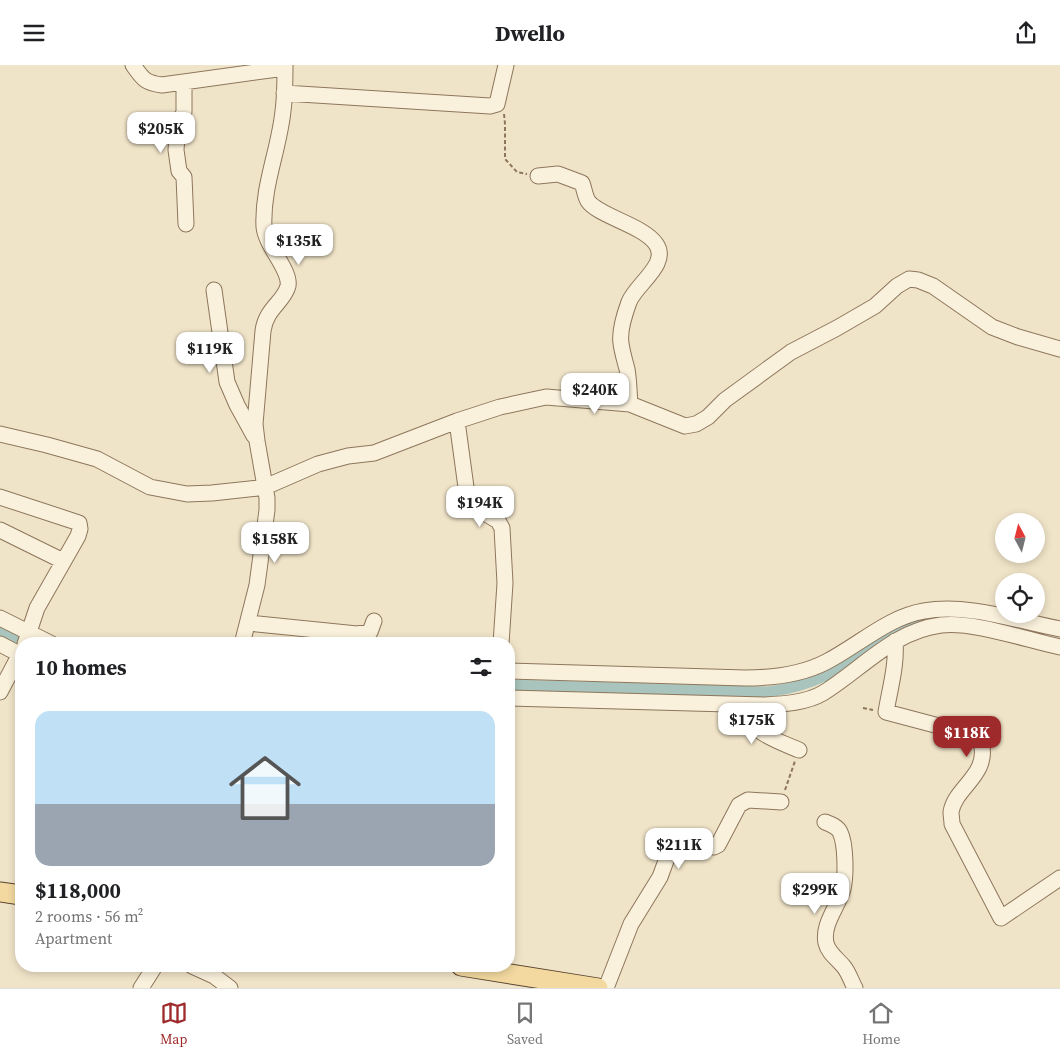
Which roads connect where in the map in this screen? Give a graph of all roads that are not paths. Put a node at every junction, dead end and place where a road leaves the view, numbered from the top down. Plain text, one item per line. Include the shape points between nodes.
1 (133, 65) edge
2 (506, 65) edge
3 (285, 67) edge
4 (184, 83) junction
5 (284, 93) junction
6 (538, 176) road end
7 (186, 224) dead end
8 (214, 290) dead end
9 (1060, 349) edge
10 (630, 404) junction
11 (457, 421) junction
12 (0, 434) edge
13 (257, 441) junction
14 (264, 484) junction
15 (0, 497) edge
16 (0, 530) edge
17 (63, 561) junction
18 (0, 618) edge
19 (374, 621) dead end
20 (982, 621) junction
21 (248, 623) junction
22 (1060, 629) edge
23 (1038, 634) junction
24 (16, 637) edge
25 (27, 637) edge
26 (244, 637) edge
27 (501, 637) edge
28 (895, 641) junction
29 (0, 644) edge
30 (15, 645) edge
31 (1060, 647) edge
32 (15, 663) edge
33 (515, 671) edge
34 (0, 692) edge
35 (515, 698) edge
36 (743, 705) junction
37 (799, 750) road end
38 (781, 802) road end
39 (825, 822) dead end
40 (1060, 877) edge
41 (0, 892) edge
42 (15, 894) edge
43 (150, 972) edge
44 (205, 972) edge
45 (498, 972) edge
46 (140, 988) edge
47 (230, 988) edge
48 (598, 988) edge
49 (606, 988) edge
50 (854, 988) edge

1 - 4 street via 151,84
2 - 5 street via 497,104 490,106
3 - 4 street
3 - 5 street
4 - 7 street via 184,112 178,124 176,149 179,171 184,177
5 - 13 street via 284,111 266,190 264,228 288,276 288,284 286,292 264,321 256,409
6 - 10 street via 558,173 582,183 589,202 632,225 656,243 659,260 629,302 620,341
8 - 13 street via 227,382
9 - 10 street via 992,327 933,286 909,279 875,306 790,352 696,423 685,426
10 - 11 street via 546,397
11 - 14 street via 374,453 318,464
11 - 27 street via 468,502 498,521 502,528 505,583
12 - 14 street via 97,459 150,487 212,493
13 - 14 street
14 - 21 street via 267,510 263,545
15 - 17 street via 80,523 78,536
16 - 17 street
17 - 25 street via 37,608
18 - 24 street
19 - 21 street via 370,632 358,634
20 - 23 street
20 - 28 street via 922,628
20 - 33 street via 952,608 923,611 896,620 825,662 770,678
21 - 26 street
22 - 23 street
23 - 31 street
28 - 36 street via 822,693 785,704
28 - 40 street via 896,655 886,712 969,734 981,742 982,760 954,803 952,824 1001,918
29 - 30 street
32 - 34 street
35 - 36 street
36 - 37 street via 748,720 757,730
38 - 49 street via 743,802 714,847 674,839 660,877 632,924
39 - 50 street via 840,832 845,880 827,925 826,942
41 - 42 main road
43 - 46 street
44 - 47 street
45 - 48 main road

